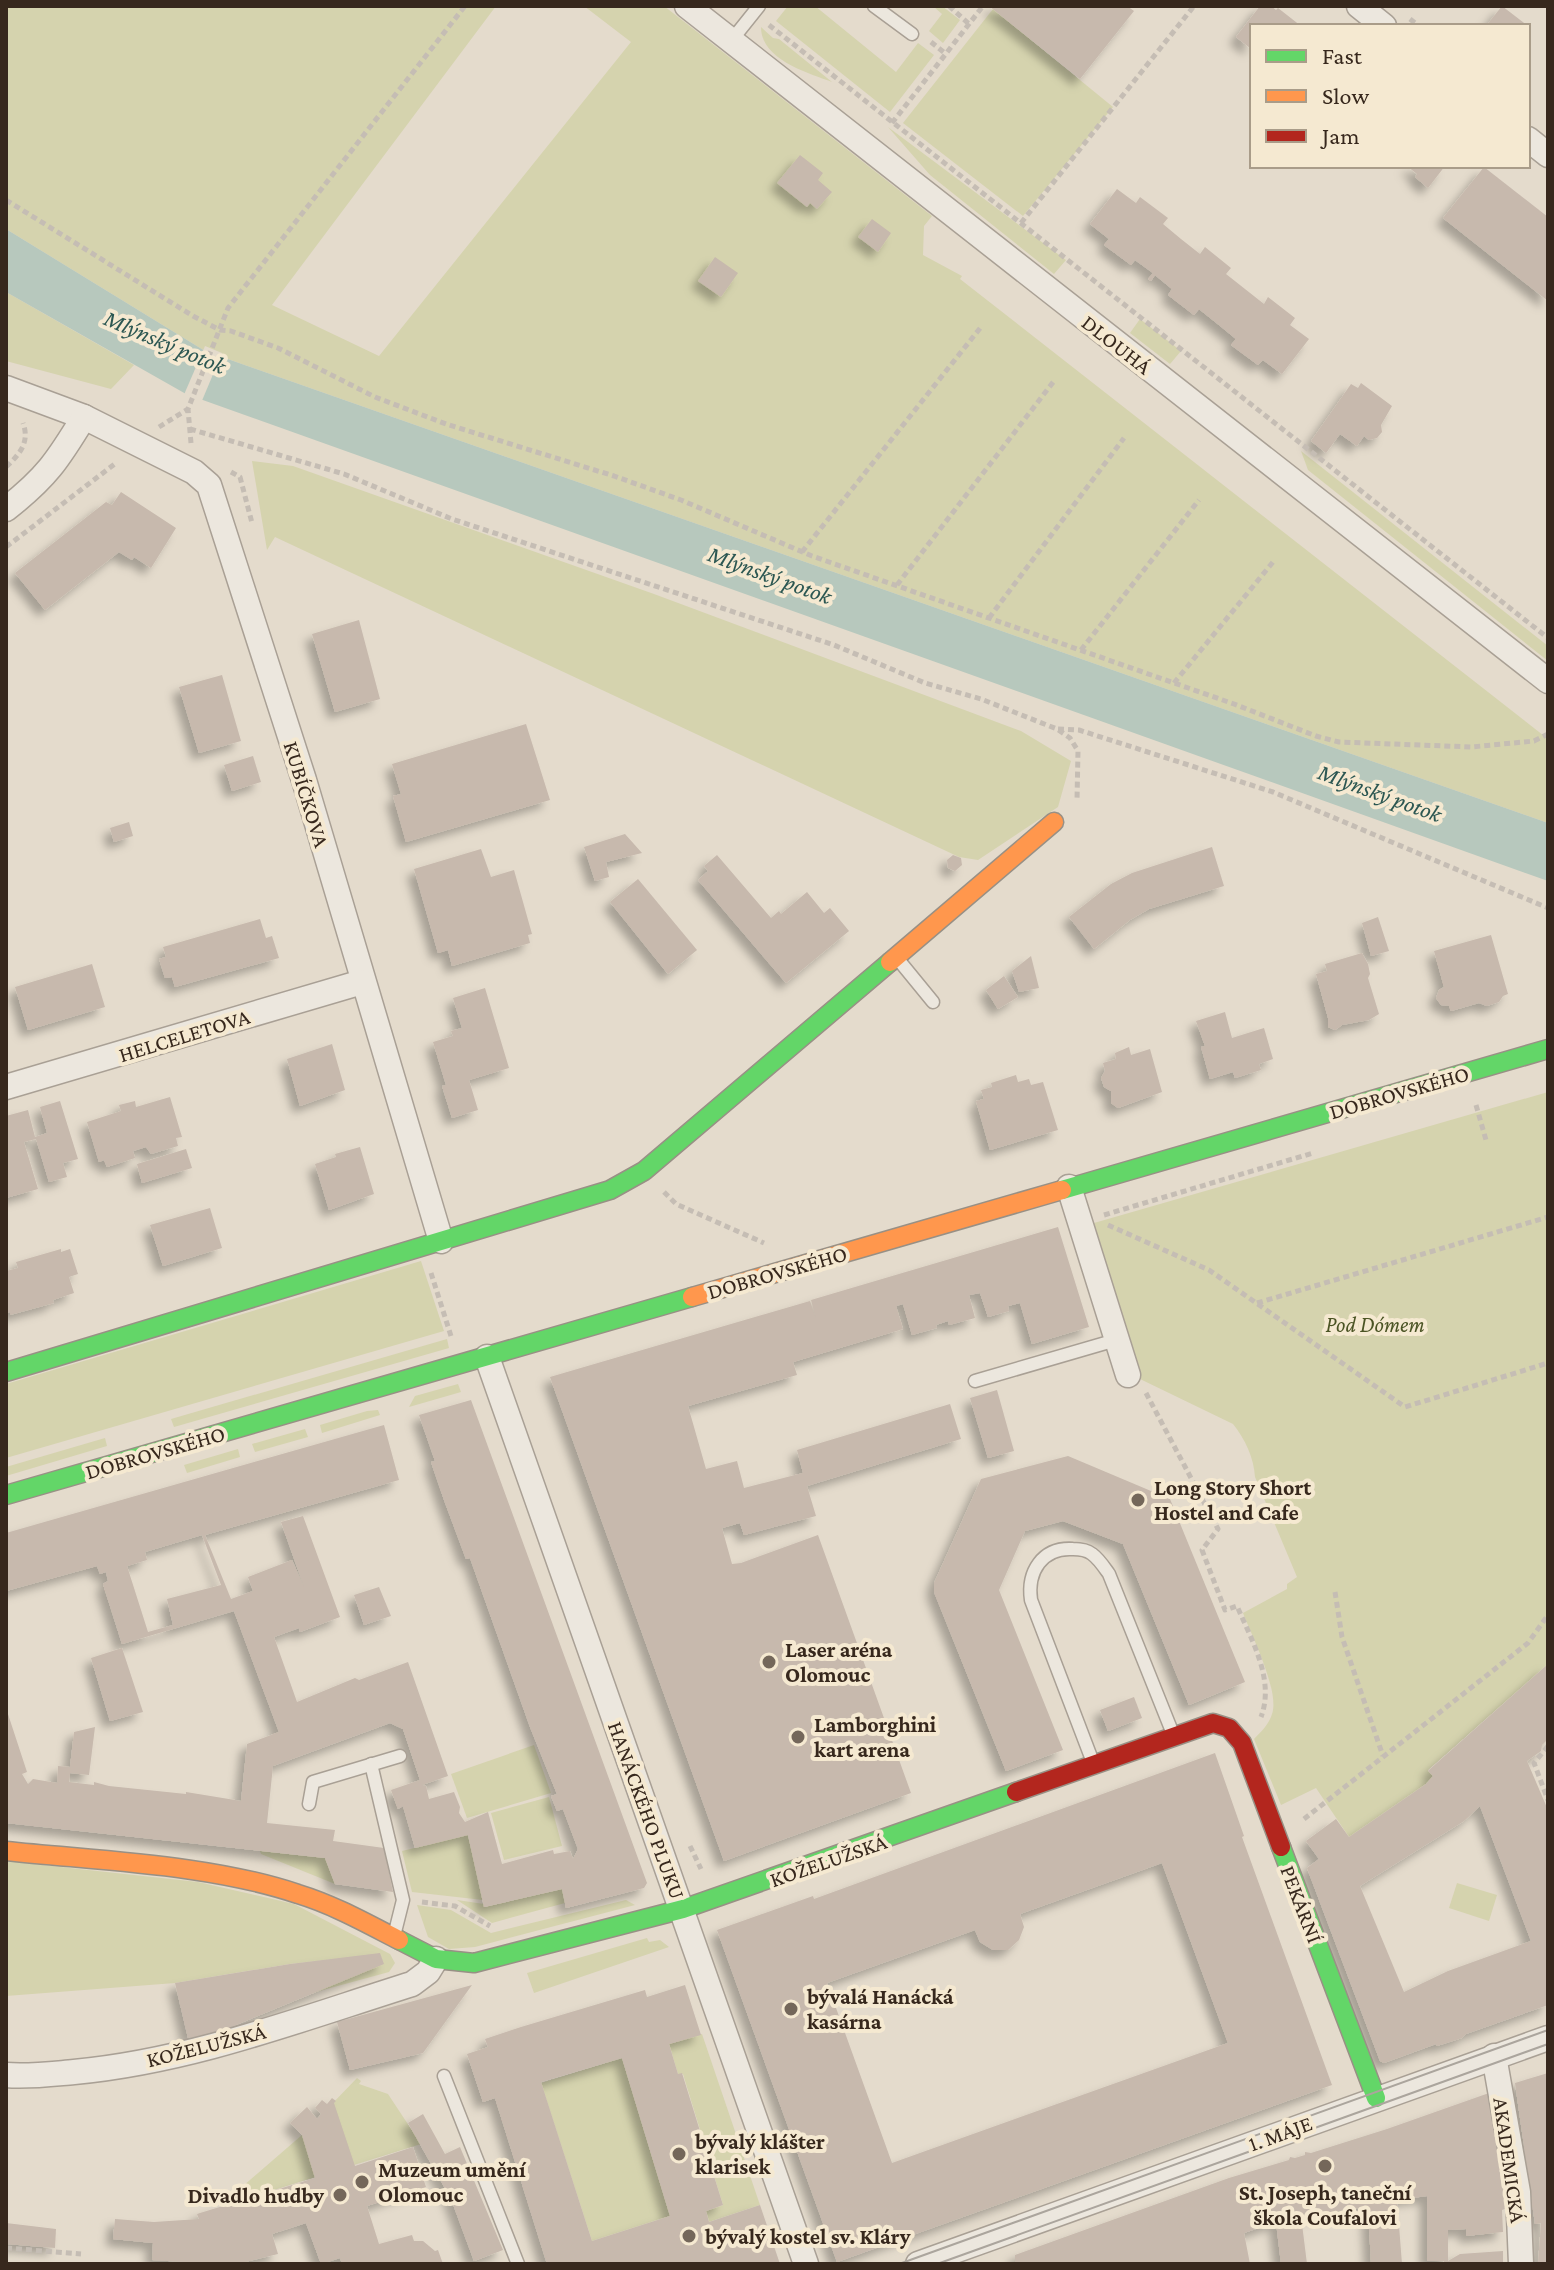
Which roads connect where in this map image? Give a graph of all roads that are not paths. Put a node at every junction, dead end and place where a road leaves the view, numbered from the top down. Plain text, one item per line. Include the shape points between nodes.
1 (687, 6) edge
2 (759, 6) edge
3 (874, 6) edge
4 (1359, 6) edge
5 (1382, 24) edge
6 (912, 34) dead end
7 (731, 41) junction
8 (1530, 141) edge
9 (1548, 155) edge
10 (6, 388) edge
11 (84, 417) junction
12 (6, 509) edge
13 (1548, 681) edge
14 (1054, 822) road end
15 (895, 956) junction
16 (362, 982) junction
17 (933, 1002) dead end
18 (1548, 1049) edge
19 (6, 1087) edge
20 (1069, 1187) junction
21 (441, 1241) junction
22 (1116, 1340) junction
23 (487, 1357) junction
24 (6, 1372) edge
25 (1128, 1375) road end
26 (975, 1381) dead end
27 (6, 1495) edge
28 (1213, 1723) joint
29 (1174, 1737) junction
30 (400, 1756) dead end
31 (371, 1764) junction
32 (1094, 1766) junction
33 (309, 1804) dead end
34 (6, 1851) edge
35 (683, 1909) junction
36 (394, 1937) junction
37 (436, 1959) junction
38 (1548, 2038) edge
39 (1494, 2056) junction
40 (6, 2075) edge
41 (444, 2076) dead end
42 (1376, 2098) junction
43 (953, 2257) edge
44 (518, 2264) edge
45 (806, 2264) edge
46 (918, 2264) edge
47 (1521, 2264) edge

1 - 7 street, DLOUHÁ
2 - 7 lane
3 - 6 lane
4 - 5 street
7 - 13 street, DLOUHÁ
8 - 9 street
10 - 11 street, KUBÍČKOVA
11 - 12 street via 52,468
11 - 16 street, KUBÍČKOVA via 194,472 213,493
14 - 15 street
15 - 17 lane
15 - 21 street via 644,1171 610,1190
16 - 19 street, HELCELETOVA
16 - 21 street, KUBÍČKOVA
18 - 20 street, DOBROVSKÉHO
20 - 22 street
20 - 23 street, DOBROVSKÉHO
21 - 24 street
22 - 25 street
22 - 26 lane
23 - 27 street, DOBROVSKÉHO
23 - 35 street, HANÁCKÉHO PLUKU
28 - 29 street, KOŽELUŽSKÁ
28 - 42 street, PEKÁRNÍ via 1229,1728 1242,1743
29 - 32 street, KOŽELUŽSKÁ
29 - 32 lane via 1109,1574 1090,1552 1063,1549 1039,1561 1029,1586
30 - 31 lane
31 - 33 lane via 313,1782
31 - 36 lane via 403,1900
32 - 35 street, KOŽELUŽSKÁ
34 - 36 street, KOŽELUŽSKÁ via 209,1873 297,1893
35 - 37 street, KOŽELUŽSKÁ via 488,1961
35 - 45 street, HANÁCKÉHO PLUKU
36 - 37 street, KOŽELUŽSKÁ
37 - 40 street, KOŽELUŽSKÁ via 412,1984 215,2047 175,2049 99,2070
38 - 39 street, 1. MÁJE
39 - 42 street, 1. MÁJE
39 - 47 street, AKADEMICKÁ via 1518,2192
41 - 44 lane
42 - 43 street, 1. MÁJE via 1013,2228
43 - 46 street, 1. MÁJE

